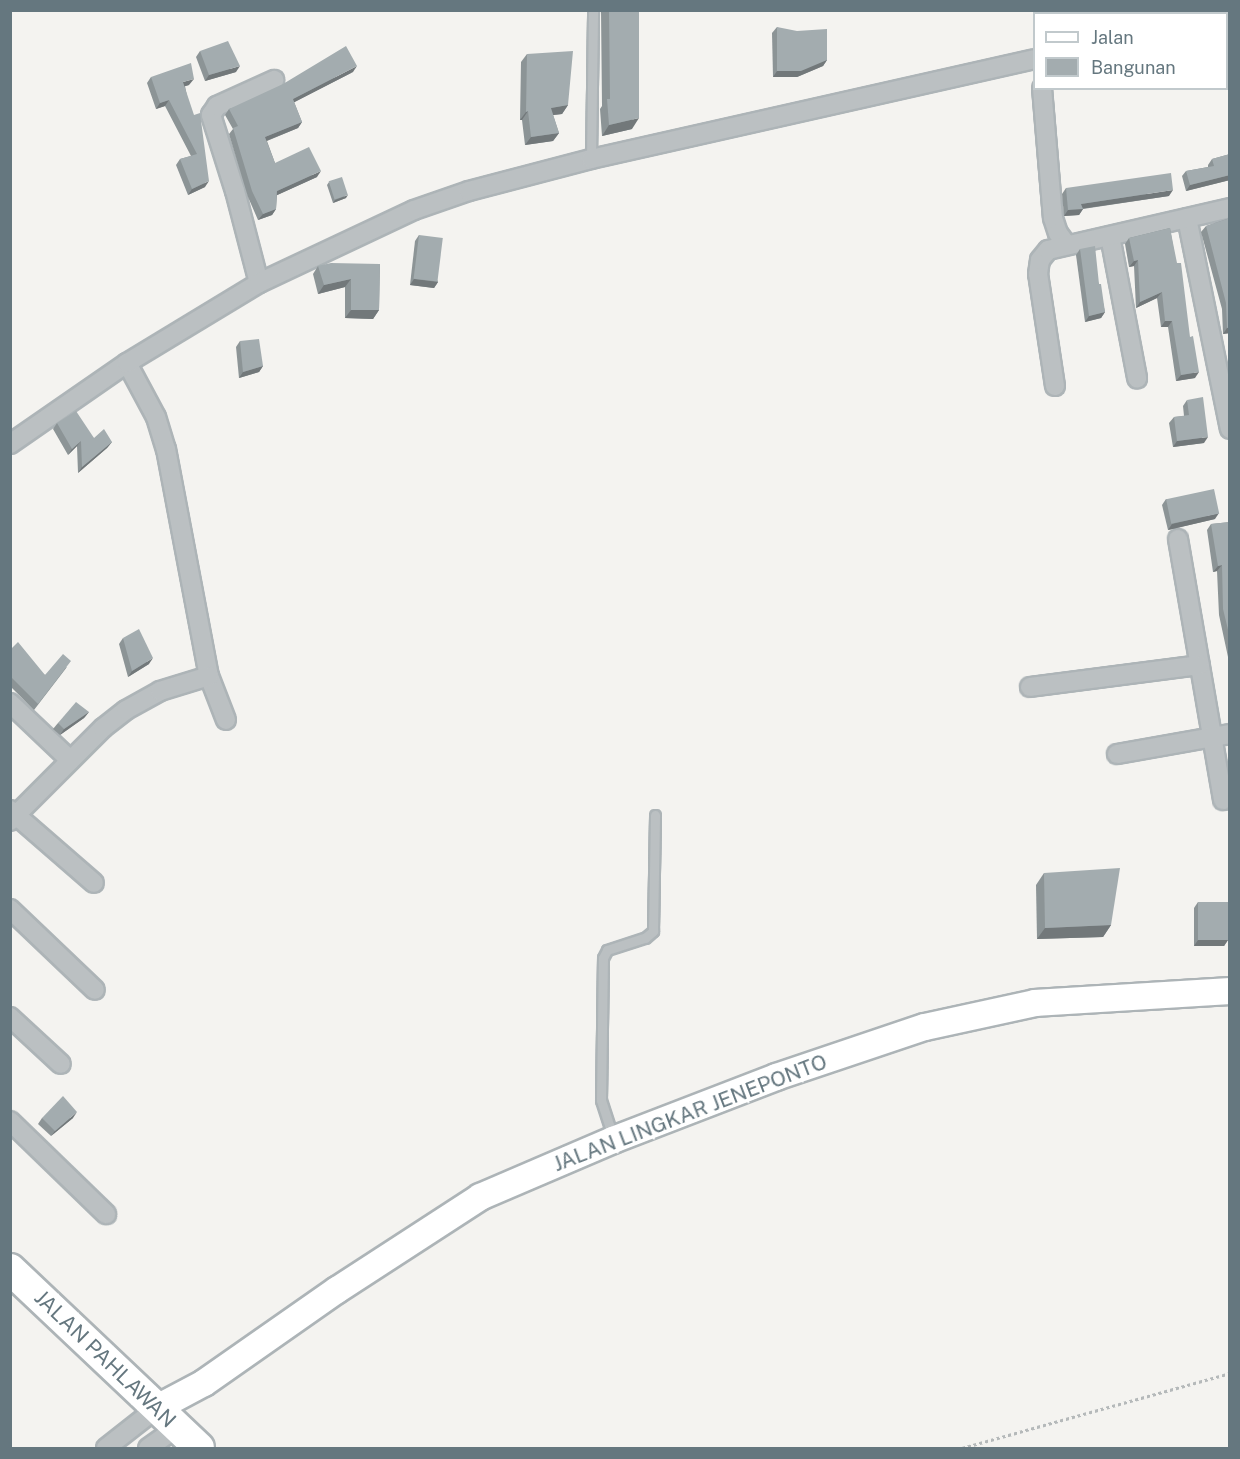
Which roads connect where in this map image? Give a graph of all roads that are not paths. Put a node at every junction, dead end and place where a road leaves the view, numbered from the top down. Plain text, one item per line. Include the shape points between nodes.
1 (593, 10) edge
2 (1228, 15) edge
3 (1230, 30) edge
4 (1033, 59) edge
5 (274, 80) dead end
6 (1042, 90) edge
7 (591, 159) junction
8 (1230, 208) edge
9 (1187, 218) junction
10 (1110, 236) junction
11 (1066, 244) junction
12 (259, 283) junction
13 (127, 363) junction
14 (1137, 378) dead end
15 (1055, 386) dead end
16 (1230, 429) edge
17 (10, 444) edge
18 (1178, 539) dead end
19 (1200, 665) junction
20 (209, 676) junction
21 (1030, 687) dead end
22 (10, 703) edge
23 (226, 720) dead end
24 (1221, 736) edge
25 (1117, 754) dead end
26 (70, 760) junction
27 (1223, 800) dead end
28 (12, 815) edge
29 (655, 815) dead end
30 (94, 883) dead end
31 (10, 909) edge
32 (95, 990) dead end
33 (1230, 991) edge
34 (10, 1017) edge
35 (61, 1065) dead end
36 (10, 1121) edge
37 (613, 1140) junction
38 (106, 1214) dead end
39 (10, 1269) edge
40 (167, 1418) junction
41 (106, 1449) edge
42 (148, 1449) edge
43 (199, 1449) edge

1 - 7 lane
2 - 3 street
4 - 7 street
5 - 12 street via 216,106 211,116
6 - 11 street via 1053,218
7 - 12 street via 469,191 414,210
8 - 9 street
9 - 10 street
9 - 16 street
10 - 11 street
10 - 14 street
11 - 15 street via 1048,250 1040,260 1038,274
12 - 13 street
13 - 17 street
13 - 20 street via 156,417 166,449
18 - 19 street
19 - 21 street
19 - 24 street
20 - 23 street
20 - 26 street via 142,700 103,728
22 - 26 street
24 - 25 street
24 - 27 street
26 - 28 street
28 - 30 street
29 - 37 lane via 653,931 645,938 607,950 603,958 602,1100
31 - 32 street
33 - 37 main road, JALAN LINGKAR JENEPONTO via 1035,1003 924,1027 776,1077
34 - 35 street
36 - 38 street
37 - 40 main road, JALAN LINGKAR JENEPONTO via 480,1197 204,1383
39 - 40 highway, JALAN PAHLAWAN
40 - 41 street
40 - 42 street
40 - 43 highway, JALAN PAHLAWAN

